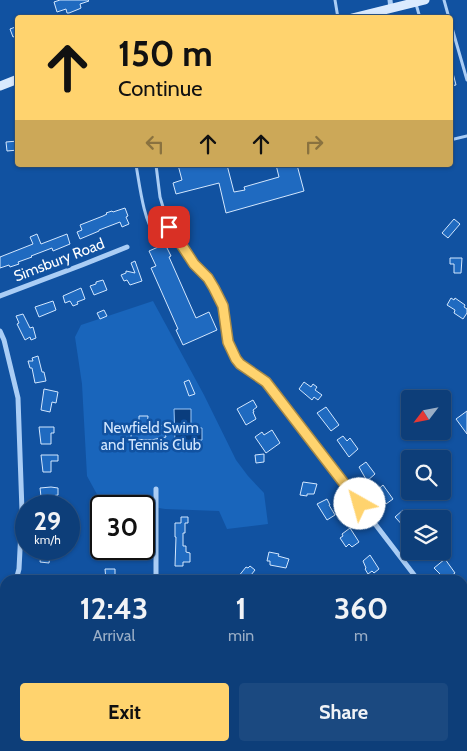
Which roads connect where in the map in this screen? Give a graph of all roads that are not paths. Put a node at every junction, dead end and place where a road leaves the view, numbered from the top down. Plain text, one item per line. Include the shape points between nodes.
1 (335, 0) edge
2 (444, 0) edge
3 (420, 1) edge
4 (390, 4) edge
5 (338, 15) edge
6 (366, 15) edge
7 (420, 15) edge
8 (449, 15) edge
9 (453, 30) edge
10 (15, 80) edge
11 (467, 80) edge
12 (0, 86) edge
13 (467, 136) edge
14 (453, 139) edge
15 (136, 167) edge
16 (156, 167) edge
17 (169, 230) junction
18 (127, 247) dead end
19 (0, 296) edge
20 (0, 330) edge
21 (274, 392) joint
22 (156, 489) dead end
23 (17, 575) edge
24 (156, 575) edge
25 (414, 575) edge

1 - 5 lane
2 - 8 lane
3 - 4 main road
3 - 7 lane
4 - 6 main road
9 - 11 lane
10 - 12 main road
13 - 14 lane
15 - 17 lane via 151,229 155,234
16 - 17 lane
17 - 21 lane via 214,288 223,306 228,342 236,359
18 - 19 street, Simsbury Road
20 - 23 street via 18,398 22,511
21 - 25 street
22 - 24 street

